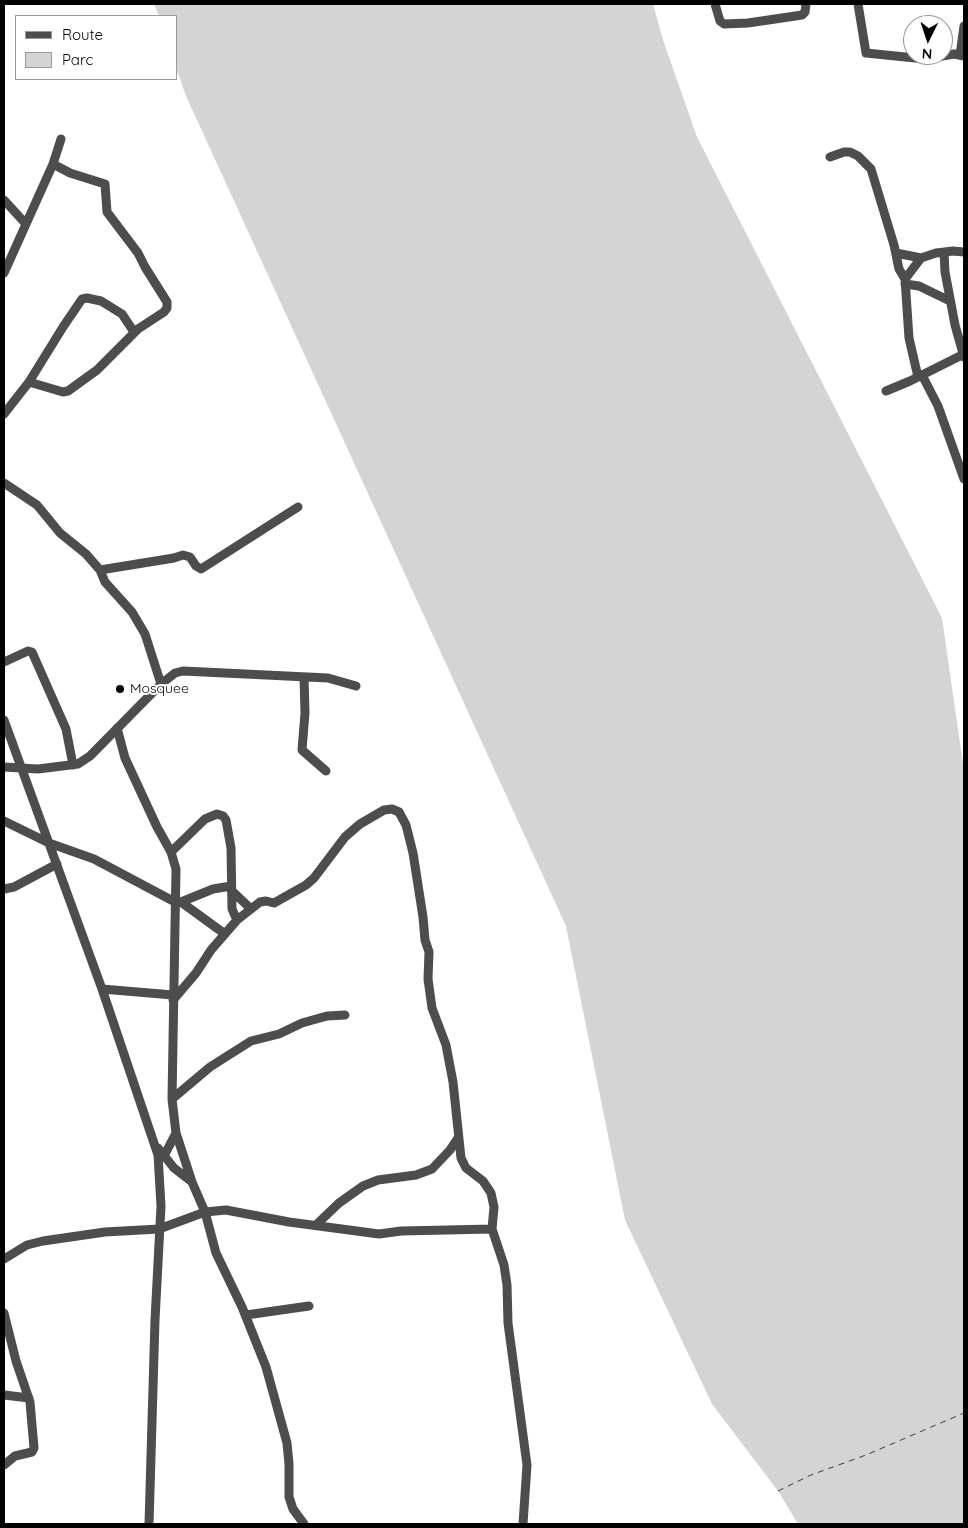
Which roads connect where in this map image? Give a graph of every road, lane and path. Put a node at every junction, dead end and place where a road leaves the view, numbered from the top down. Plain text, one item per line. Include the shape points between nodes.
1 (715, 4) edge
2 (806, 4) edge
3 (858, 4) edge
4 (964, 26) edge
5 (962, 56) edge
6 (61, 139) dead end
7 (830, 157) dead end
8 (53, 164) junction
9 (4, 200) edge
10 (26, 224) junction
11 (944, 252) junction
12 (964, 252) edge
13 (896, 253) junction
14 (931, 255) junction
15 (921, 258) junction
16 (945, 272) junction
17 (4, 274) edge
18 (905, 281) junction
19 (950, 301) junction
20 (134, 332) junction
21 (964, 355) edge
22 (920, 376) junction
23 (29, 382) junction
24 (886, 391) dead end
25 (4, 414) edge
26 (964, 479) edge
27 (4, 483) edge
28 (298, 507) dead end
29 (100, 570) junction
30 (4, 662) edge
31 (304, 677) junction
32 (161, 684) junction
33 (356, 686) dead end
34 (4, 720) edge
35 (117, 728) junction
36 (73, 764) junction
37 (4, 767) edge
38 (22, 768) junction
39 (326, 771) dead end
40 (4, 821) edge
41 (49, 843) junction
42 (171, 852) junction
43 (56, 864) junction
44 (231, 888) junction
45 (4, 889) edge
46 (178, 902) junction
47 (251, 909) junction
48 (237, 920) junction
49 (224, 934) junction
50 (102, 988) junction
51 (173, 997) junction
52 (345, 1015) dead end
53 (172, 1099) junction
54 (176, 1133) junction
55 (458, 1138) junction
56 (153, 1139) junction
57 (164, 1156) junction
58 (192, 1182) junction
59 (205, 1212) junction
60 (316, 1225) junction
61 (159, 1229) junction
62 (492, 1229) junction
63 (4, 1259) edge
64 (309, 1306) dead end
65 (4, 1313) edge
66 (246, 1315) junction
67 (4, 1395) edge
68 (29, 1398) junction
69 (4, 1465) edge
70 (149, 1524) edge
71 (304, 1524) edge
72 (523, 1524) edge

1 - 2 street via 724,24 802,15
3 - 5 street via 866,53 925,59 954,54
4 - 5 street
6 - 8 street
7 - 13 street via 850,152 871,169
8 - 10 street
8 - 20 street via 105,184 107,212 138,253 167,302 164,312
9 - 10 street
10 - 17 street
11 - 12 street
11 - 14 street
11 - 16 street
13 - 15 street
13 - 18 street
14 - 15 street
14 - 16 street
15 - 18 street
16 - 19 street
18 - 19 street
18 - 22 street via 909,338
19 - 21 street
20 - 23 street via 97,370 68,391
20 - 23 street via 122,314 101,301 82,299
21 - 22 street
22 - 24 street
22 - 26 street via 938,406
23 - 25 street
27 - 29 street via 37,505 60,534 86,554
28 - 29 street via 201,569 183,554
29 - 32 street via 105,582 132,612 145,634
30 - 36 street via 32,652 66,729
31 - 32 street via 182,671
31 - 33 street via 328,678
31 - 39 street via 302,750
32 - 35 street
34 - 38 street
35 - 36 street via 90,756
35 - 42 street via 126,758
36 - 38 street via 54,768
37 - 38 street
38 - 41 street
40 - 41 street
41 - 43 street
41 - 46 street via 94,859
42 - 44 street via 205,818 217,814 223,816 230,848
42 - 46 street via 176,869
43 - 45 street via 14,887
43 - 50 street
44 - 46 street via 213,889
44 - 47 street
44 - 48 street via 232,909
46 - 49 street
46 - 51 street
47 - 48 street
47 - 55 street via 263,901 277,902 306,885 345,837 360,824 384,810 399,812 413,853 429,952 432,1008 446,1045
48 - 49 street
49 - 51 street via 196,973
50 - 51 street
50 - 56 street
51 - 53 street
52 - 53 street via 319,1018 251,1041
53 - 54 street
54 - 57 street
54 - 58 street
55 - 60 street via 432,1169 363,1186
55 - 62 street via 466,1168 483,1181 491,1193 494,1206
56 - 57 street
56 - 61 street via 160,1178
57 - 58 street
58 - 59 street
59 - 60 street via 226,1210
59 - 61 street
59 - 66 street via 216,1253
60 - 62 street via 379,1234
61 - 63 street via 105,1232 43,1241 28,1245
61 - 70 street
62 - 72 street via 507,1285 508,1323 527,1465
64 - 66 street
65 - 68 street
66 - 71 street via 266,1367 287,1443 289,1497
67 - 68 street
68 - 69 street via 34,1448

